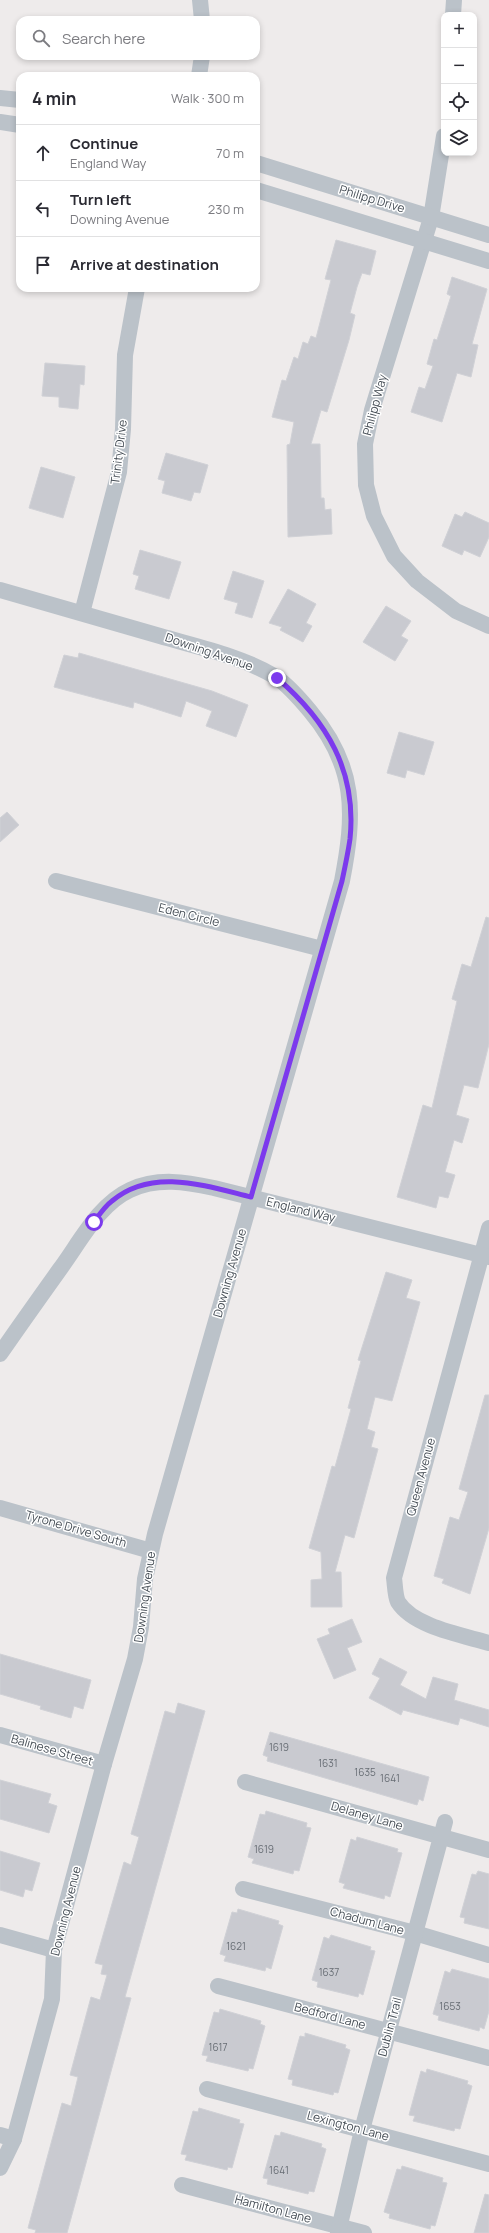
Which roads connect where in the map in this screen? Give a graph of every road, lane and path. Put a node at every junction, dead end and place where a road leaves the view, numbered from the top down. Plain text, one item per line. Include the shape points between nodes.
1 (200, 0) edge
2 (454, 0) edge
3 (453, 12) edge
4 (202, 16) edge
5 (201, 60) edge
6 (200, 72) edge
7 (0, 98) edge
8 (16, 100) edge
9 (0, 122) edge
10 (16, 124) edge
11 (441, 156) edge
12 (260, 164) edge
13 (260, 191) edge
14 (432, 218) junction
15 (489, 236) edge
16 (425, 241) junction
17 (489, 261) edge
18 (136, 292) edge
19 (0, 590) edge
20 (82, 613) junction
21 (489, 626) edge
22 (56, 881) dead end
23 (322, 949) junction
24 (251, 1197) junction
25 (489, 1228) edge
26 (485, 1256) edge
27 (0, 1354) edge
28 (0, 1508) edge
29 (151, 1551) junction
30 (489, 1643) edge
31 (0, 1735) edge
32 (104, 1764) junction
33 (245, 1782) dead end
34 (443, 1829) junction
35 (489, 1850) edge
36 (243, 1889) dead end
37 (415, 1933) junction
38 (0, 1935) edge
39 (54, 1950) junction
40 (489, 1956) edge
41 (218, 1986) dead end
42 (388, 2031) junction
43 (489, 2058) edge
44 (207, 2089) dead end
45 (362, 2130) junction
46 (7, 2137) edge
47 (489, 2164) edge
48 (0, 2168) edge
49 (182, 2185) dead end
50 (339, 2230) edge
51 (364, 2233) edge

1 - 4 street
2 - 3 street
5 - 6 street
7 - 8 street
9 - 10 street
11 - 14 street, Philipp Way
12 - 14 street, Philipp Drive
13 - 16 street, Philipp Drive
14 - 15 street, Philipp Drive
14 - 16 street, Philipp Way
16 - 17 street, Philipp Drive
16 - 21 street, Philipp Way via 372,410 365,444 366,485 374,516 394,556 417,581 456,611
18 - 20 street, Trinity Drive via 125,355 123,429 118,472
19 - 20 street, Downing Avenue
20 - 23 street, Downing Avenue via 210,650 254,667 277,678 317,720 337,751 345,771 351,819 350,840 342,881
22 - 23 street, Eden Circle
23 - 24 street, Downing Avenue
24 - 26 street, England Way
24 - 27 street, England Way via 190,1183 162,1181 130,1190 111,1201
24 - 29 street, Downing Avenue
25 - 26 street, Queen Avenue
26 - 30 street, Queen Avenue via 394,1578 398,1601 412,1617 438,1628
28 - 29 street, Tyrone Drive South
29 - 32 street, Downing Avenue via 135,1659
31 - 32 street, Balinese Street
32 - 39 street, Downing Avenue
33 - 34 street, Delaney Lane
34 - 35 street, Delaney Lane
34 - 37 street, Dublin Trail
36 - 37 street, Chadum Lane
37 - 40 street, Chadum Lane
37 - 42 street, Dublin Trail
38 - 39 street
39 - 46 street, Downing Avenue via 52,1998
41 - 42 street, Bedford Lane
42 - 43 street, Bedford Lane
42 - 45 street, Dublin Trail
44 - 45 street, Lexington Lane
45 - 47 street, Lexington Lane
45 - 50 street, Dublin Trail
46 - 48 street, Downing Avenue
49 - 50 street, Hamilton Lane
50 - 51 street, Hamilton Lane

